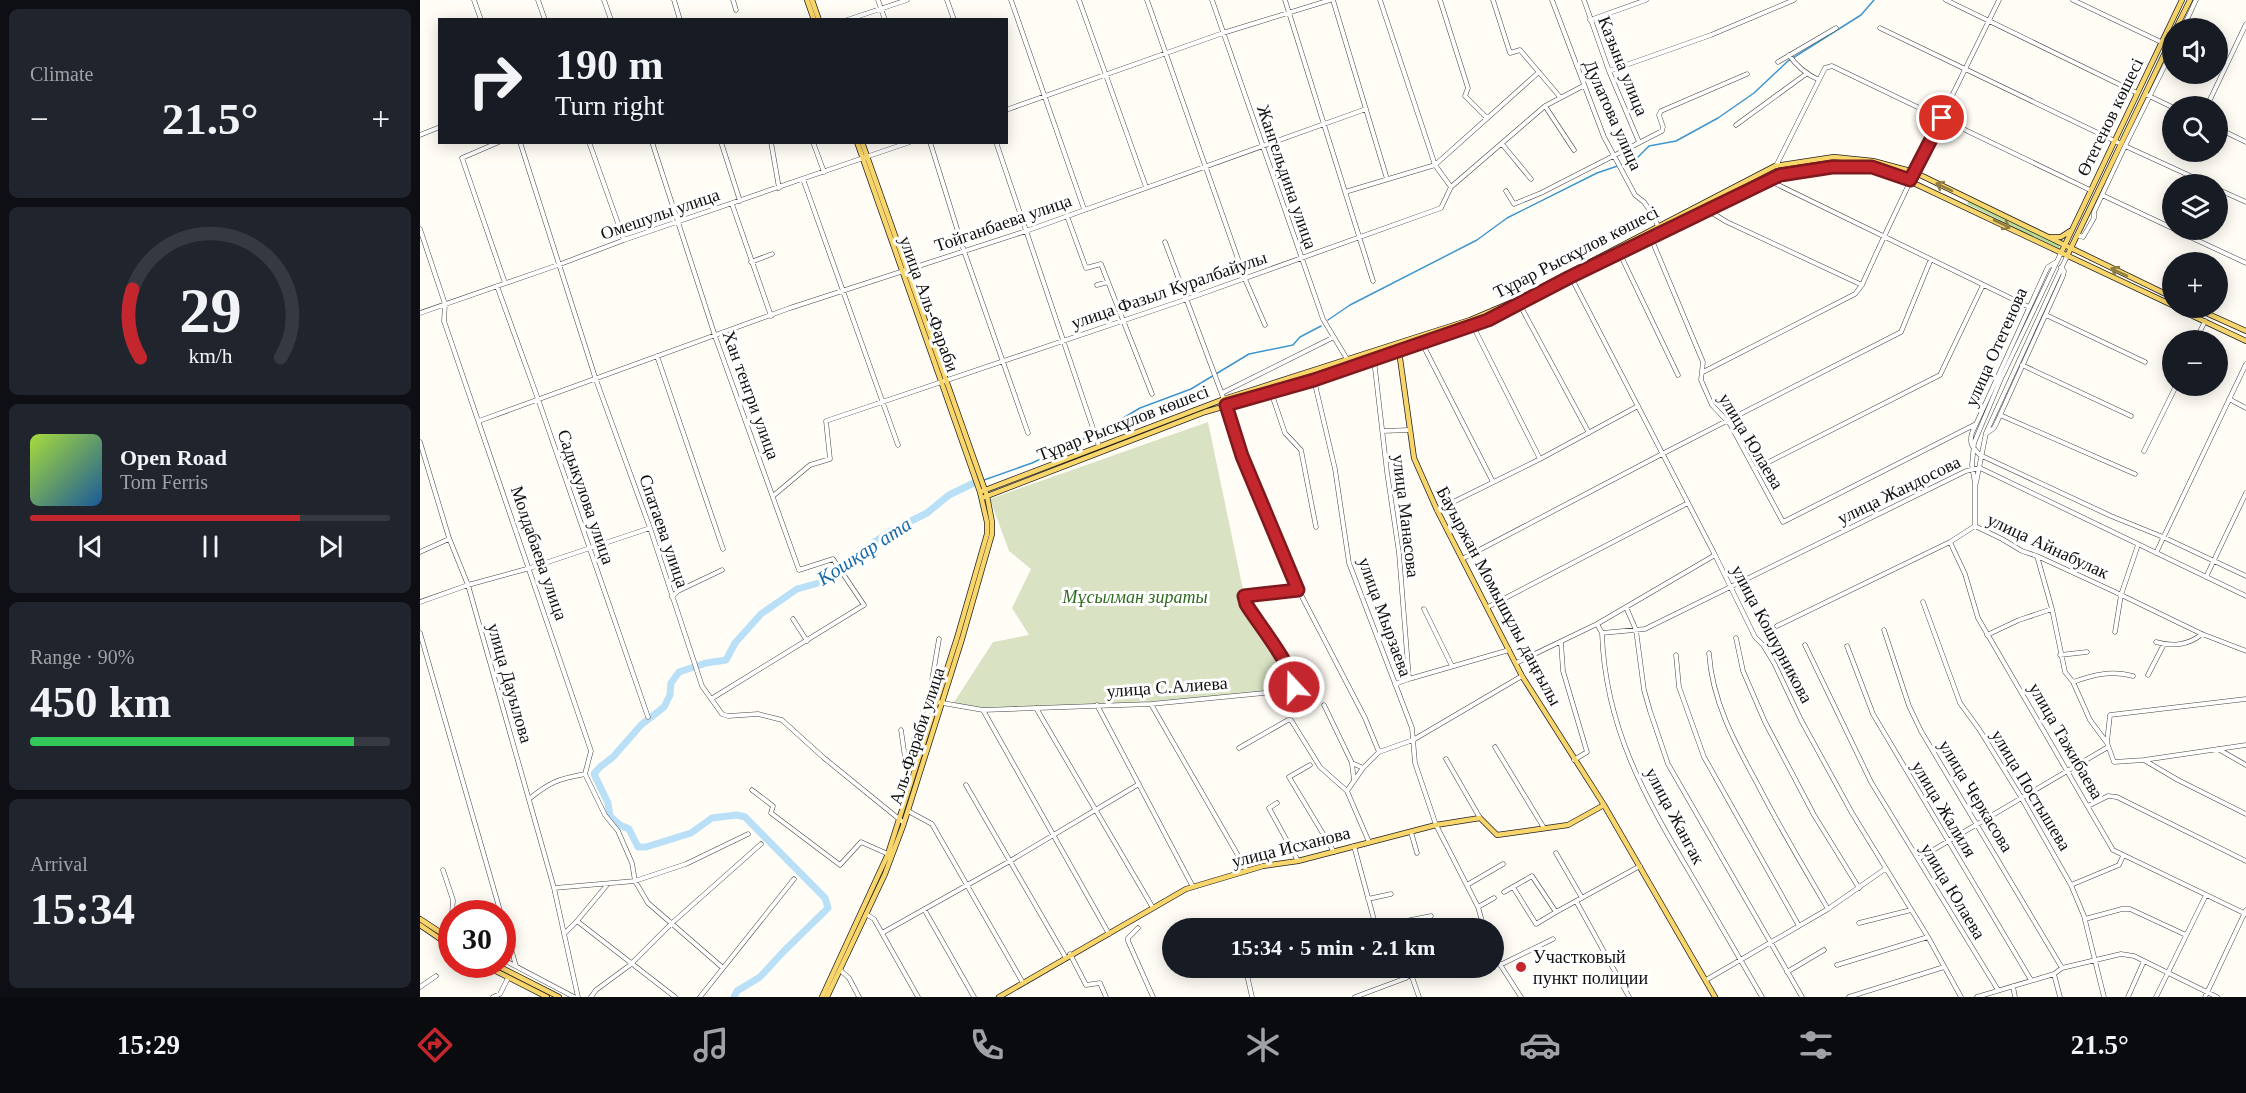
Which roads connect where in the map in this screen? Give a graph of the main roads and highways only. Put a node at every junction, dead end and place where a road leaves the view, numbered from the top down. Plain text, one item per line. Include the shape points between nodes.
1 (807, 0) edge
2 (812, 0) edge
3 (2182, 0) edge
4 (2190, 0) edge
5 (813, 18) edge
6 (818, 18) edge
7 (2181, 18) edge
8 (2162, 58) edge
9 (858, 144) edge
10 (862, 144) edge
11 (865, 157) junction
12 (1796, 163) junction
13 (1797, 172) junction
14 (1965, 197) junction
15 (1962, 205) junction
16 (2072, 229) junction
17 (2047, 237) junction
18 (2067, 247) junction
19 (2061, 253) junction
20 (2067, 256) junction
21 (2148, 286) junction
22 (2162, 292) edge
23 (2145, 293) junction
24 (2162, 301) edge
25 (1485, 314) junction
26 (2198, 318) edge
27 (2217, 318) edge
28 (1488, 320) junction
29 (2246, 331) edge
30 (2246, 340) edge
31 (1398, 344) junction
32 (1400, 352) junction
33 (976, 475) joint
34 (981, 489) junction
35 (984, 497) junction
36 (939, 703) junction
37 (1604, 805) junction
38 (901, 822) junction
39 (420, 919) edge
40 (420, 925) edge
41 (438, 932) edge
42 (438, 937) edge
43 (516, 975) edge
44 (508, 978) edge
45 (547, 997) edge
46 (559, 997) edge
47 (822, 997) edge
48 (827, 997) edge
49 (999, 997) edge
50 (1715, 997) edge

1 - 5 main road
2 - 6 main road
3 - 16 main road, Өтегенов көшесі
4 - 7 main road
8 - 18 main road, Өтегенов көшесі via 2123,145
9 - 11 main road, улица Аль-Фараби
10 - 11 main road, улица Аль-Фараби
11 - 33 main road, улица Аль-Фараби
12 - 13 main road
14 -> 12 main road, Тұрар Рыскұлов көшесі via 1914,172 1873,161 1834,157
12 - 25 main road, Тұрар Рыскұлов көшесі via 1775,166
13 - 15 main road, Тұрар Рыскұлов көшесі via 1872,167
13 - 28 main road, Тұрар Рыскұлов көшесі via 1767,179
14 - 15 main road
14 - 17 main road, Тұрар Рыскұлов көшесі
15 -> 19 main road, Тұрар Рыскұлов көшесі
16 - 17 main road via 2061,237
16 - 18 main road, Өтегенов көшесі
17 - 18 main road, Тұрар Рыскұлов көшесі
18 - 19 main road
18 - 20 main road
21 -> 18 main road, Тұрар Рыскұлов көшесі
19 - 20 main road, Тұрар Рыскұлов көшесі
20 - 23 main road, Тұрар Рыскұлов көшесі
21 - 22 main road, Тұрар Рыскұлов көшесі
21 - 23 main road
23 - 24 main road, Тұрар Рыскұлов көшесі
25 - 28 main road
25 - 31 main road, Тұрар Рыскұлов көшесі
26 - 30 main road
27 - 29 main road
28 - 32 main road, Тұрар Рыскұлов көшесі
31 - 32 main road, Бауыржан Момышұлы даңғылы
31 - 34 main road, Тұрар Рыскұлов көшесі via 1224,399
32 - 35 main road, Тұрар Рыскұлов көшесі via 1226,405
32 - 37 main road, Бауыржан Момышұлы даңғылы via 1414,458 1437,510 1522,676
33 - 34 main road, Аль-Фараби улица
34 - 35 main road, Аль-Фараби улица
35 - 36 main road, Аль-Фараби улица via 986,542
36 - 38 main road, Аль-Фараби улица
36 - 38 main road, Аль-Фараби улица
37 - 49 main road, улица Исханова via 1568,825 1497,835 1480,818 1436,825 1298,861 1263,866 1193,887
37 - 50 main road, Бауыржан Момышұлы даңғылы
38 - 47 main road, Аль-Фараби улица
38 - 48 main road, Аль-Фараби улица via 885,874
39 - 41 main road
40 - 42 main road
43 - 46 main road
44 - 45 main road

